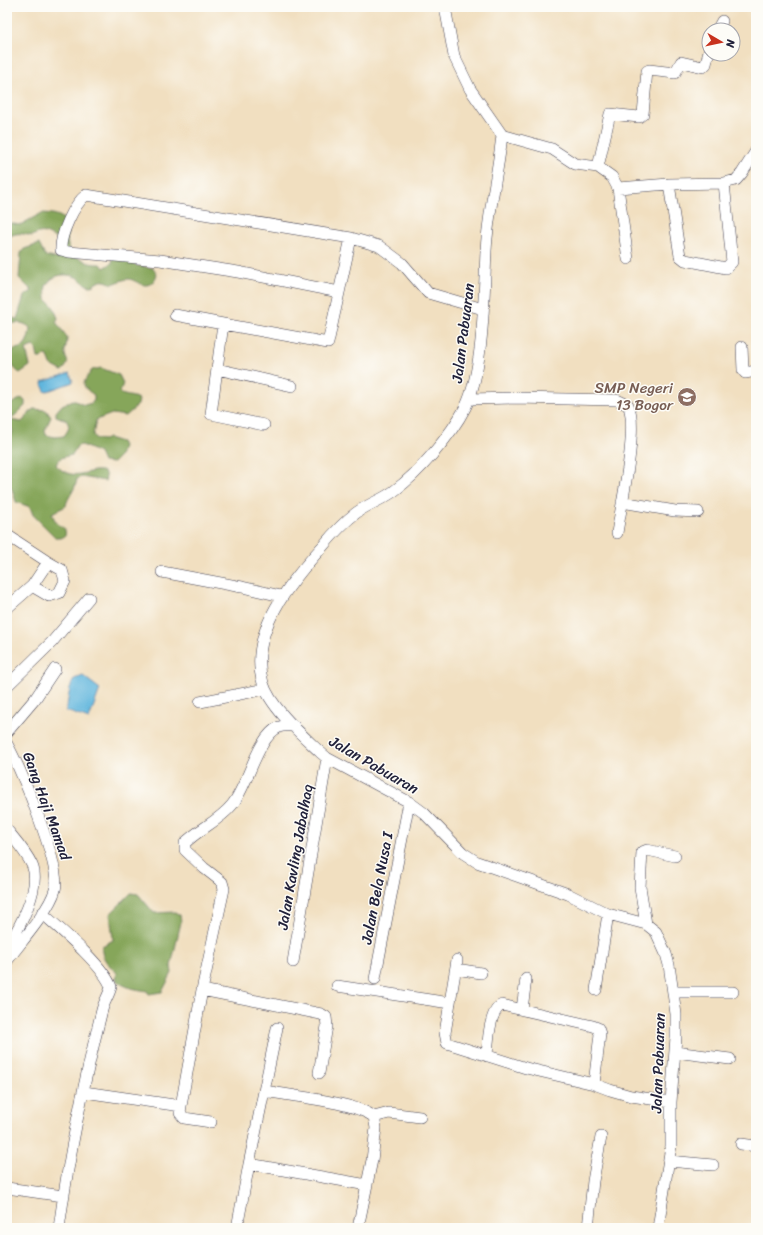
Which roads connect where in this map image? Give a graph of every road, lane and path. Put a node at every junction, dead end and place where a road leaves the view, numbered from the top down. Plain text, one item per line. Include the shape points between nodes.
1 (445, 7) edge
2 (706, 62) edge
3 (502, 135) junction
4 (756, 151) edge
5 (598, 167) junction
6 (742, 173) junction
7 (756, 174) edge
8 (615, 182) junction
9 (724, 183) junction
10 (669, 184) junction
11 (351, 238) junction
12 (628, 259) dead end
13 (339, 292) junction
14 (483, 309) junction
15 (175, 315) dead end
16 (223, 324) junction
17 (742, 347) dead end
18 (217, 369) junction
19 (756, 371) edge
20 (292, 386) dead end
21 (469, 399) junction
22 (264, 425) dead end
23 (622, 502) junction
24 (698, 512) dead end
25 (617, 533) dead end
26 (7, 535) edge
27 (48, 562) junction
28 (162, 572) dead end
29 (32, 586) junction
30 (281, 596) junction
31 (89, 598) dead end
32 (7, 608) edge
33 (55, 669) dead end
34 (7, 686) edge
35 (265, 689) junction
36 (200, 702) dead end
37 (294, 726) junction
38 (7, 732) edge
39 (7, 744) edge
40 (327, 758) junction
41 (409, 802) junction
42 (7, 830) edge
43 (674, 856) dead end
44 (42, 913) junction
45 (608, 914) junction
46 (646, 924) junction
47 (9, 939) edge
48 (7, 961) edge
49 (293, 962) dead end
50 (481, 973) dead end
51 (375, 979) dead end
52 (526, 979) dead end
53 (337, 986) dead end
54 (202, 990) junction
55 (596, 990) dead end
56 (673, 992) junction
57 (733, 992) dead end
58 (450, 1003) junction
59 (522, 1009) junction
60 (277, 1028) dead end
61 (675, 1052) junction
62 (487, 1056) junction
63 (730, 1059) dead end
64 (319, 1073) dead end
65 (594, 1084) junction
66 (265, 1091) junction
67 (84, 1092) junction
68 (671, 1102) junction
69 (181, 1106) junction
70 (374, 1117) junction
71 (420, 1117) dead end
72 (211, 1122) dead end
73 (601, 1137) dead end
74 (741, 1144) dead end
75 (756, 1146) edge
76 (669, 1161) junction
77 (249, 1164) junction
78 (713, 1165) dead end
79 (367, 1184) junction
80 (7, 1188) edge
81 (63, 1196) junction
82 (59, 1228) edge
83 (237, 1228) edge
84 (358, 1228) edge
85 (588, 1228) edge
86 (658, 1228) edge

1 - 3 street via 454,56 470,89
2 - 5 street via 703,67 681,62 674,74 647,71 643,114 639,117 610,114
3 - 5 street via 552,149 575,164
3 - 14 street, Jalan Pabuaran via 486,252
4 - 6 street
5 - 8 street
6 - 7 street
6 - 9 street
8 - 10 street
8 - 12 street
9 - 10 street
9 - 10 street via 731,264 726,268 685,260 680,256
11 - 13 street
11 - 13 street via 86,195 78,201 60,242 61,250 69,252 160,260
11 - 14 street via 379,246 402,263 428,293
13 - 16 street via 328,343
14 - 21 street, Jalan Pabuaran via 479,351
15 - 16 street
16 - 18 street
17 - 19 street via 743,370 745,373
18 - 20 street
18 - 22 street via 211,414
21 - 23 street via 616,400 628,405 632,429
21 - 30 street, Jalan Pabuaran via 458,421 422,467 394,491 349,519
23 - 24 street via 675,511
23 - 25 street
26 - 27 street
27 - 29 street
27 - 29 street via 62,570 65,581 62,590 49,596
28 - 30 street
29 - 32 street
30 - 35 street, Jalan Pabuaran via 260,653 260,672
31 - 34 street via 52,642
33 - 38 street via 35,699
35 - 36 street
35 - 37 street, Jalan Pabuaran via 278,710
37 - 40 street, Jalan Pabuaran
37 - 54 street via 278,728 272,734 254,760 243,789 232,805 185,843 185,850 222,882 224,889
39 - 44 street, Gang Haji Mamad via 28,790 53,860 55,891
40 - 41 street, Jalan Pabuaran
40 - 49 street, Jalan Kavling Jabalhaq
41 - 45 street, Jalan Pabuaran via 424,813 463,853 477,862 568,894
41 - 51 street, Jalan Bela Nusa I
42 - 47 street via 28,859 35,876 32,896
43 - 46 street via 647,850 642,852 640,887
44 - 48 street, Gang Haji Mamad
44 - 67 street via 72,940 111,986 103,1008
45 - 46 street, Jalan Pabuaran
45 - 55 street
46 - 56 street, Jalan Pabuaran via 656,932 662,942
50 - 58 street via 456,965
52 - 59 street
53 - 58 street
54 - 64 street via 326,1017 327,1026
54 - 69 street
56 - 57 street
56 - 61 street, Jalan Pabuaran via 676,1014
58 - 62 street via 445,1033 447,1043
59 - 62 street via 498,1006 493,1015
59 - 65 street via 598,1028 600,1034
60 - 66 street
61 - 63 street
61 - 68 street, Jalan Pabuaran
62 - 65 street
65 - 68 street via 631,1096
66 - 70 street via 352,1107
66 - 77 street
67 - 69 street
67 - 81 street
68 - 76 street, Jalan Pabuaran
69 - 72 street via 180,1113 184,1118
70 - 71 street via 389,1113
70 - 79 street via 376,1128
73 - 85 street
74 - 75 street
76 - 78 street
76 - 86 street, Jalan Pabuaran
77 - 79 street
77 - 83 street
79 - 84 street
80 - 81 street
81 - 82 street

